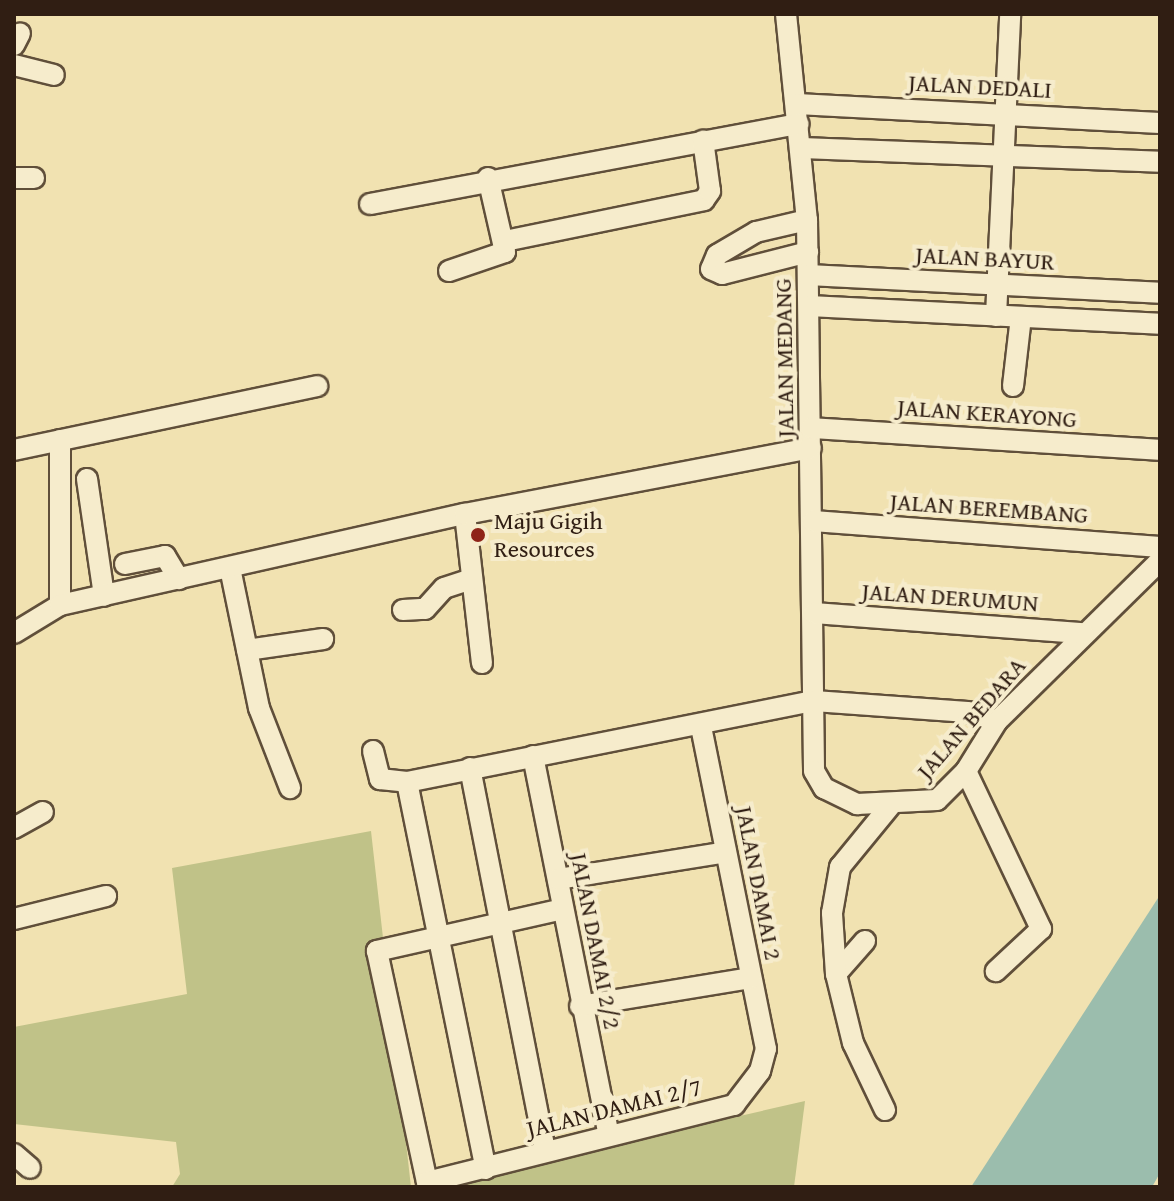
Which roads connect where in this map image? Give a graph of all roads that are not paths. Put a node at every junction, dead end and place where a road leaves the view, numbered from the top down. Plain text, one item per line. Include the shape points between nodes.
1 (786, 14) edge
2 (1010, 14) edge
3 (14, 65) edge
4 (54, 75) dead end
5 (1005, 112) junction
6 (798, 114) junction
7 (1160, 123) edge
8 (703, 140) junction
9 (802, 148) junction
10 (1003, 156) junction
11 (1160, 162) edge
12 (488, 178) junction
13 (370, 204) dead end
14 (807, 220) junction
15 (505, 241) junction
16 (808, 252) junction
17 (449, 271) dead end
18 (808, 275) junction
19 (995, 284) junction
20 (1160, 293) edge
21 (809, 306) junction
22 (996, 316) junction
23 (1021, 317) junction
24 (1160, 324) edge
25 (317, 386) dead end
26 (1013, 386) dead end
27 (811, 438) junction
28 (60, 440) junction
29 (14, 450) edge
30 (1160, 450) edge
31 (87, 479) dead end
32 (465, 514) junction
33 (813, 521) junction
34 (1160, 547) edge
35 (125, 564) dead end
36 (230, 568) junction
37 (1157, 574) edge
38 (179, 579) junction
39 (472, 579) junction
40 (104, 596) junction
41 (60, 605) junction
42 (403, 610) dead end
43 (814, 613) junction
44 (14, 633) edge
45 (1083, 633) junction
46 (323, 639) dead end
47 (247, 650) junction
48 (482, 663) dead end
49 (814, 701) junction
50 (997, 721) junction
51 (701, 728) junction
52 (373, 751) dead end
53 (533, 756) junction
54 (470, 768) junction
55 (966, 771) junction
56 (407, 782) junction
57 (290, 788) dead end
58 (890, 806) junction
59 (43, 812) dead end
60 (14, 828) edge
61 (726, 852) junction
62 (558, 879) junction
63 (106, 896) dead end
64 (563, 909) junction
65 (14, 919) edge
66 (499, 920) junction
67 (437, 933) junction
68 (865, 941) dead end
69 (996, 971) dead end
70 (836, 974) junction
71 (751, 978) junction
72 (580, 1006) junction
73 (766, 1049) joint
74 (885, 1110) dead end
75 (609, 1135) junction
76 (545, 1152) junction
77 (14, 1154) edge
78 (30, 1168) dead end
79 (486, 1169) junction

1 - 6 street, JALAN MEDANG
2 - 5 street
3 - 4 street
5 - 6 street, JALAN DEDALI
5 - 7 street, JALAN DEDALI
5 - 10 street
6 - 8 street, JALAN DEDALI
6 - 9 street, JALAN MEDANG
8 - 12 street, JALAN DEDALI
8 - 15 street via 710,191 704,200
9 - 10 street
9 - 14 street, JALAN MEDANG
10 - 11 street
10 - 19 street
12 - 13 street, JALAN DEDALI
12 - 15 street
14 - 16 street, JALAN MEDANG
14 - 16 street via 756,232 717,255 711,269 722,274
15 - 17 street via 500,255
16 - 18 street, JALAN MEDANG
18 - 19 street, JALAN BAYUR
18 - 21 street, JALAN MEDANG
19 - 20 street, JALAN BAYUR
19 - 22 street
21 - 22 street
21 - 27 street, JALAN MEDANG
22 - 23 street
23 - 24 street
23 - 26 street
25 - 28 street
27 - 30 street, JALAN KERAYONG
27 - 32 street, JALAN KERAYONG
27 - 33 street, JALAN MEDANG
28 - 29 street
28 - 41 street
31 - 40 street
32 - 36 street, JALAN KERAYONG
32 - 39 street
33 - 34 street, JALAN BEREMBANG
33 - 43 street, JALAN MEDANG
35 - 38 street via 165,556
36 - 38 street, JALAN KERAYONG
36 - 47 street
37 - 45 street, JALAN BEDARA
38 - 40 street, JALAN KERAYONG
39 - 42 street via 444,588 425,609
39 - 48 street
40 - 41 street, JALAN KERAYONG
41 - 44 street, JALAN KERAYONG
43 - 45 street, JALAN DERUMUN
43 - 49 street, JALAN MEDANG
45 - 50 street, JALAN BEDARA
46 - 47 street
47 - 57 street via 266,734
49 - 50 street via 968,712
49 - 51 street
49 - 58 street, JALAN BEDARA via 814,771 824,788 857,804
50 - 55 street, JALAN BEDARA
51 - 53 street
51 - 61 street, JALAN DAMAI 2
52 - 56 street via 380,779
53 - 54 street
53 - 62 street, JALAN DAMAI 2/2
54 - 56 street
54 - 66 street
55 - 58 street, JALAN BEDARA via 937,800
55 - 69 street via 1040,922 1032,943
56 - 67 street
58 - 70 street via 840,867 832,913
59 - 60 street
61 - 62 street
61 - 71 street, JALAN DAMAI 2
62 - 64 street, JALAN DAMAI 2/2
63 - 65 street
64 - 66 street
64 - 72 street, JALAN DAMAI 2/2
66 - 67 street
66 - 76 street
67 - 79 street
67 - 79 street, JALAN DAMAI 2/7 via 387,946 376,957 422,1178 443,1182
68 - 70 street
70 - 74 street via 853,1043
71 - 72 street
71 - 73 street, JALAN DAMAI 2
72 - 75 street, JALAN DAMAI 2/2
73 - 75 street, JALAN DAMAI 2/7 via 734,1105
75 - 76 street, JALAN DAMAI 2/7
76 - 79 street, JALAN DAMAI 2/7
77 - 78 street

